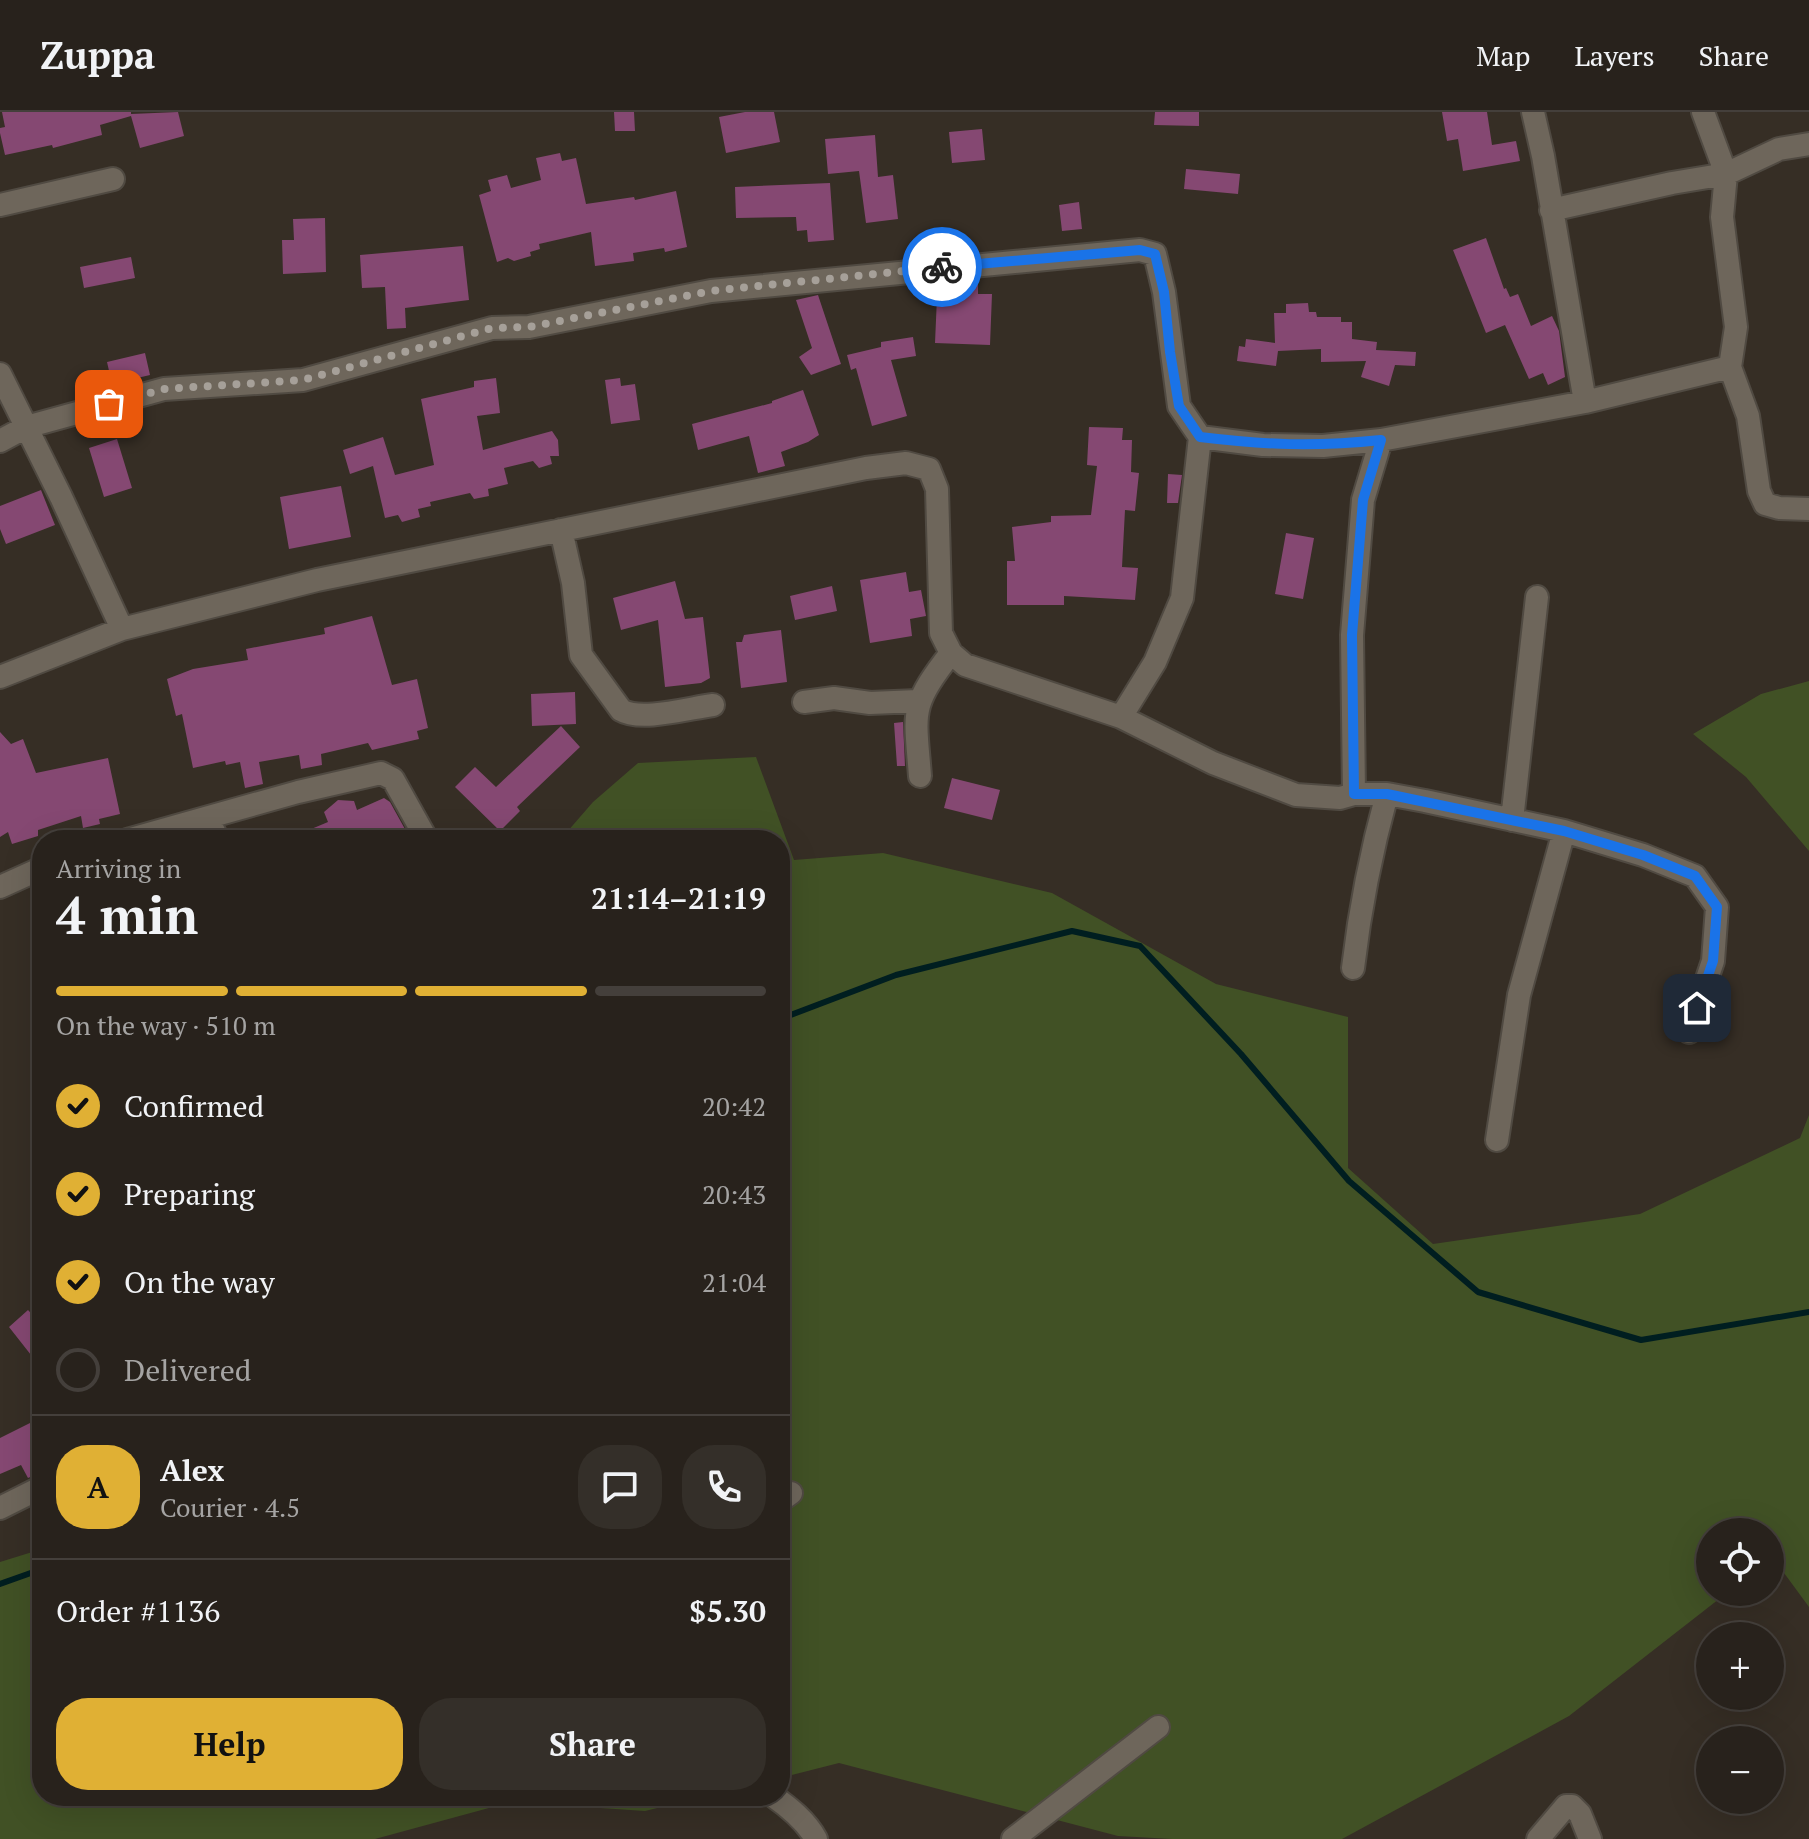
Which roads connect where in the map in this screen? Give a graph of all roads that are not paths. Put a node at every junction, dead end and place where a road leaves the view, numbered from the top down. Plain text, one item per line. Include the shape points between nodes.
1 (1533, 112) edge
2 (1703, 112) edge
3 (1809, 144) edge
4 (1726, 174) junction
5 (113, 179) dead end
6 (0, 205) edge
7 (1551, 210) junction
8 (1730, 367) junction
9 (0, 374) edge
10 (1585, 402) junction
11 (26, 427) junction
12 (1200, 437) junction
13 (1381, 440) junction
14 (0, 441) edge
15 (1809, 509) edge
16 (561, 530) junction
17 (1537, 597) dead end
18 (122, 629) junction
19 (951, 653) junction
20 (0, 677) edge
21 (918, 701) junction
22 (804, 702) dead end
23 (713, 705) dead end
24 (1121, 717) junction
25 (920, 776) dead end
26 (1354, 794) junction
27 (1387, 794) junction
28 (208, 819) junction
29 (1512, 820) junction
30 (166, 830) edge
31 (213, 830) edge
32 (421, 830) edge
33 (1564, 831) junction
34 (32, 873) edge
35 (0, 887) edge
36 (1353, 968) dead end
37 (1689, 1032) dead end
38 (1497, 1140) dead end
39 (32, 1492) edge
40 (0, 1508) edge
41 (1158, 1727) dead end
42 (788, 1806) edge
43 (816, 1839) edge
44 (1013, 1839) edge
45 (1538, 1839) edge
46 (1590, 1839) edge

1 - 7 street
2 - 4 street
3 - 4 street via 1779,149
4 - 7 street
4 - 8 street via 1722,217 1736,327
5 - 6 street
7 - 10 street
8 - 10 street
8 - 15 street via 1748,416 1765,504
9 - 11 street
10 - 13 street
11 - 12 street via 164,389 303,380 492,328 529,327 711,291 1140,250 1155,254 1179,406
11 - 14 street
11 - 18 street
12 - 13 street via 1323,446
12 - 24 street via 1182,598 1155,662
13 - 26 street via 1363,500 1352,635
16 - 18 street via 317,580
16 - 19 street via 866,468 906,463 929,469 937,489 941,633
16 - 23 street via 581,655 621,710 641,716
17 - 29 street
18 - 20 street
19 - 21 street
19 - 24 street via 965,665
21 - 22 street
21 - 25 street
24 - 26 street via 1213,763 1296,795
26 - 27 street
27 - 29 street
27 - 36 street via 1360,906
28 - 30 street
28 - 31 street
28 - 32 street via 381,773 393,779
29 - 33 street
33 - 37 street via 1695,876 1717,907 1713,961
33 - 38 street via 1519,995
34 - 35 street
39 - 40 street
41 - 44 street
42 - 43 street
45 - 46 street via 1566,1806 1572,1806

